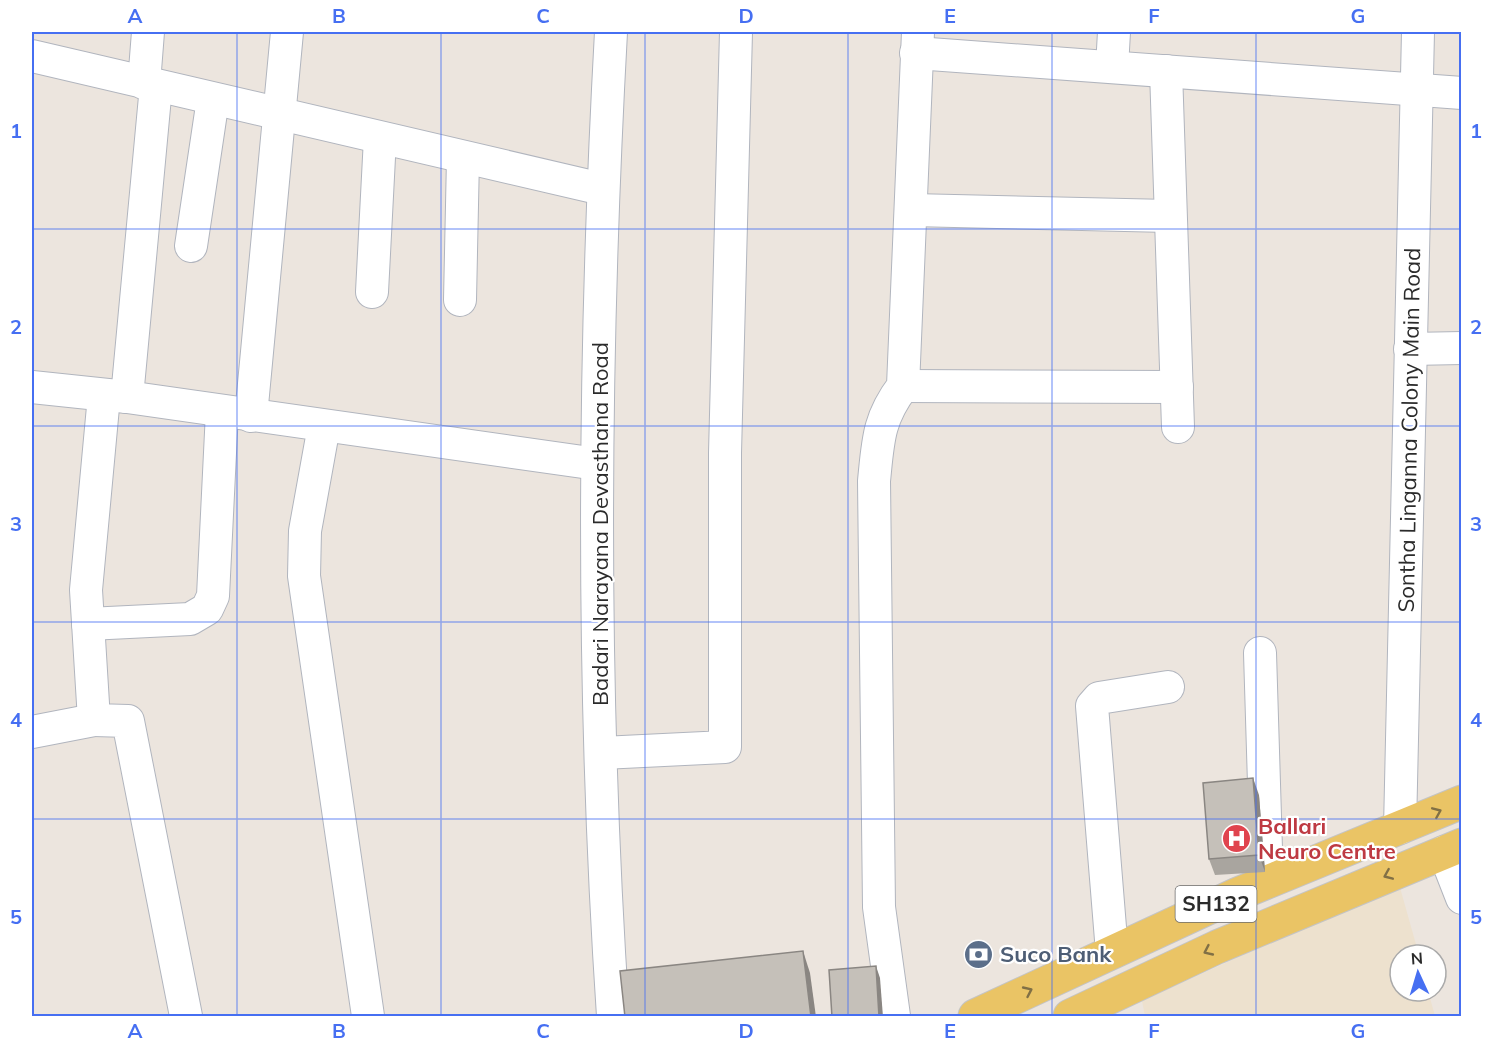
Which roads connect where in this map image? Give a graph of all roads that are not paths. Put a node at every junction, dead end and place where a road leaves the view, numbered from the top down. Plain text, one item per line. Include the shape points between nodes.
1 (148, 32) edge
2 (287, 32) edge
3 (611, 32) edge
4 (736, 32) edge
5 (1114, 32) edge
6 (1418, 32) edge
7 (917, 42) edge
8 (32, 61) edge
9 (1112, 67) junction
10 (1166, 71) junction
11 (150, 84) junction
12 (1416, 90) junction
13 (1461, 93) edge
14 (213, 99) junction
15 (280, 115) junction
16 (380, 138) junction
17 (463, 158) junction
18 (602, 189) junction
19 (912, 210) junction
20 (1169, 216) junction
21 (191, 246) dead end
22 (372, 292) dead end
23 (460, 300) dead end
24 (1461, 348) edge
25 (1410, 349) junction
26 (903, 386) junction
27 (32, 387) edge
28 (1177, 387) junction
29 (115, 397) junction
30 (237, 414) junction
31 (324, 426) junction
32 (1178, 426) dead end
33 (597, 464) junction
34 (88, 624) junction
35 (1260, 653) dead end
36 (1168, 687) dead end
37 (94, 720) junction
38 (32, 732) edge
39 (602, 753) junction
40 (1461, 802) edge
41 (1400, 828) junction
42 (1453, 848) edge
43 (1267, 882) junction
44 (1461, 898) edge
45 (1112, 952) junction
46 (186, 1017) edge
47 (368, 1017) edge
48 (614, 1017) edge
49 (894, 1017) edge
50 (975, 1017) edge
51 (1070, 1017) edge

1 - 11 street
2 - 15 street
3 - 18 street, Badari Narayana Devasthana Road
4 - 39 street via 724,453 725,747
5 - 9 street
6 - 12 street, Sontha Linganna Colony Main Road
7 - 9 street
7 - 19 street
8 - 11 street
9 - 10 street
10 - 12 street
10 - 20 street
11 - 14 street
11 - 29 street
12 - 13 street
12 - 25 street, Sontha Linganna Colony Main Road
14 - 15 street
14 - 21 street
15 - 16 street
15 - 30 street
16 - 17 street
16 - 22 street
17 - 18 street
17 - 23 street
18 - 33 street, Badari Narayana Devasthana Road
19 - 20 street
19 - 26 street
20 - 28 street
24 - 25 street
25 - 41 street, Sontha Linganna Colony Main Road
26 - 28 street
26 - 49 street via 888,405 879,433 873,481 879,906
27 - 29 street
28 - 32 street
29 - 30 street
29 - 34 street via 86,590
30 - 31 street
30 - 34 street via 213,596 207,609 190,619
31 - 33 street
31 - 47 street via 305,531 304,576
33 - 39 street, Badari Narayana Devasthana Road
34 - 37 street
35 - 43 street
36 - 45 street via 1099,698 1092,706
37 - 38 street
37 - 46 street via 128,721
39 - 48 street, Badari Narayana Devasthana Road
41 -> 40 main road, SH132
41 - 43 main road, SH132
42 - 44 street
42 -> 51 main road, SH132 via 1217,947
43 - 45 main road, SH132
50 -> 45 main road, SH132

